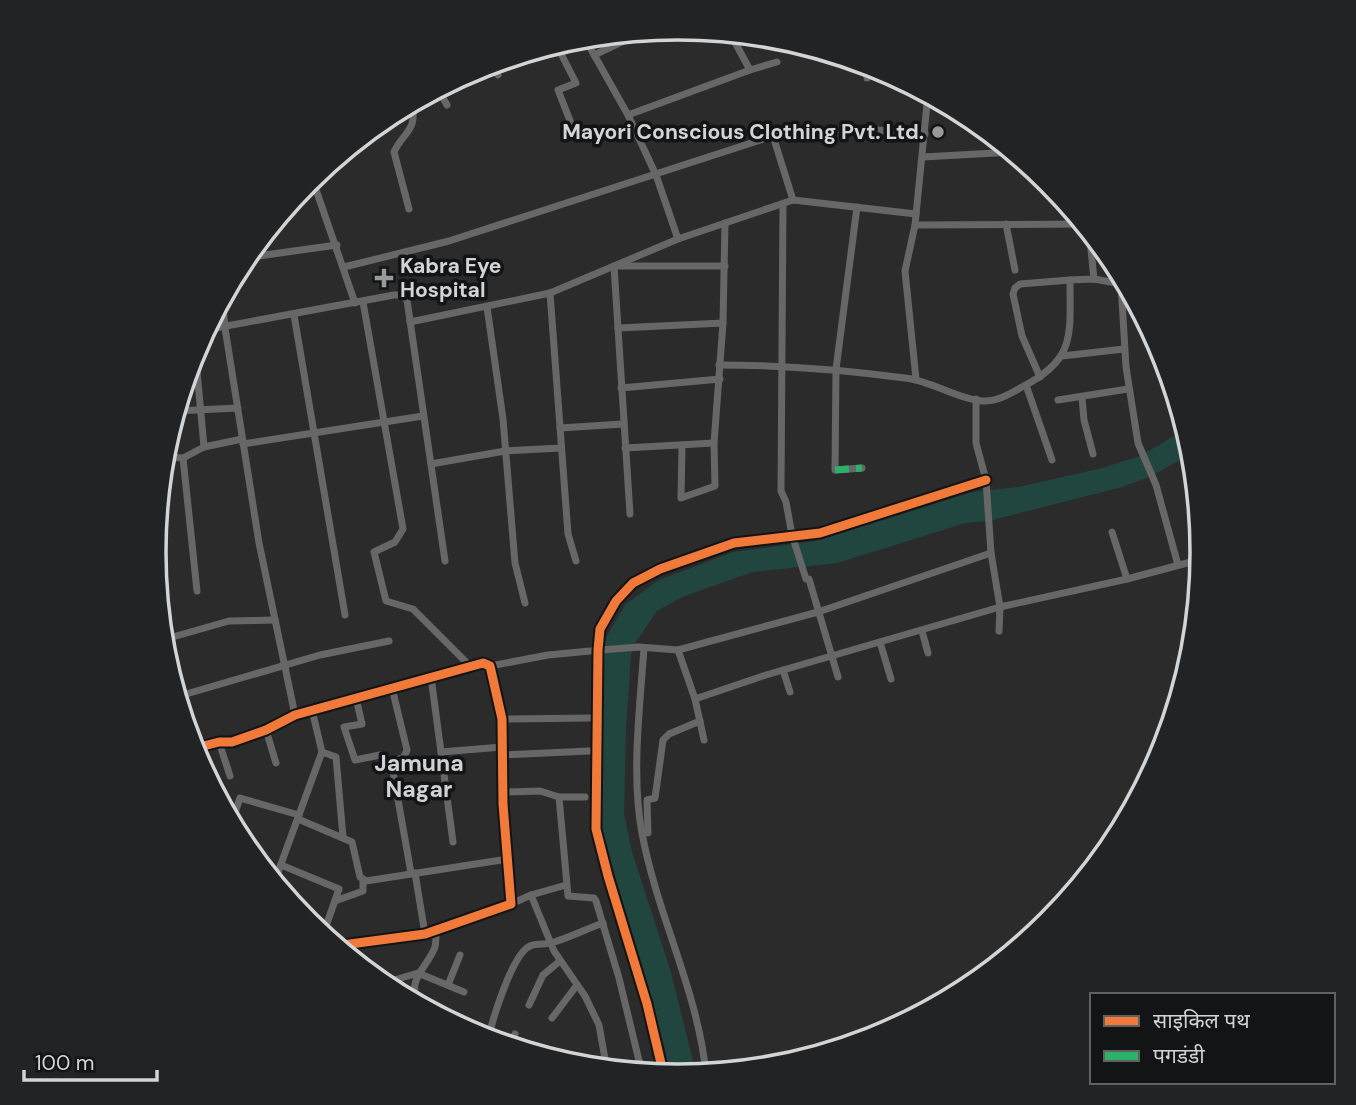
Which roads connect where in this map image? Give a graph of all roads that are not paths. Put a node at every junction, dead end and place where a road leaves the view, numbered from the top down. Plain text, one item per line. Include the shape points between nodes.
1 (617, 44) edge
2 (736, 44) edge
3 (590, 48) edge
4 (561, 54) edge
5 (594, 55) junction
6 (776, 62) dead end
7 (750, 70) junction
8 (443, 98) edge
9 (447, 105) dead end
10 (927, 105) edge
11 (414, 114) edge
12 (628, 115) junction
13 (925, 134) junction
14 (576, 136) dead end
15 (773, 136) junction
16 (998, 153) edge
17 (923, 157) junction
18 (656, 174) junction
19 (316, 190) edge
20 (793, 200) junction
21 (783, 204) junction
22 (856, 207) junction
23 (409, 209) dead end
24 (916, 214) junction
25 (725, 223) junction
26 (1006, 224) junction
27 (915, 225) junction
28 (1071, 225) edge
29 (678, 239) junction
30 (337, 245) junction
31 (1090, 250) edge
32 (261, 256) edge
33 (725, 265) junction
34 (614, 266) junction
35 (344, 267) junction
36 (1015, 270) dead end
37 (1094, 279) junction
38 (1070, 280) junction
39 (1113, 282) edge
40 (550, 293) junction
41 (1124, 300) edge
42 (359, 302) junction
43 (486, 307) junction
44 (294, 314) junction
45 (224, 316) edge
46 (410, 322) junction
47 (723, 323) junction
48 (225, 328) junction
49 (618, 328) junction
50 (218, 329) edge
51 (1124, 349) junction
52 (1062, 356) junction
53 (719, 365) junction
54 (781, 365) junction
55 (836, 369) junction
56 (197, 377) edge
57 (1041, 377) junction
58 (720, 379) junction
59 (916, 379) junction
60 (1026, 385) junction
61 (621, 388) junction
62 (1128, 389) junction
63 (1082, 398) junction
64 (976, 399) junction
65 (1058, 400) dead end
66 (237, 408) junction
67 (200, 409) junction
68 (186, 410) edge
69 (423, 416) junction
70 (384, 423) junction
71 (623, 425) junction
72 (560, 428) junction
73 (315, 433) junction
74 (243, 441) junction
75 (714, 443) junction
76 (682, 446) junction
77 (204, 447) junction
78 (561, 448) junction
79 (625, 448) junction
80 (505, 451) junction
81 (1093, 454) dead end
82 (175, 458) edge
83 (183, 458) junction
84 (1052, 460) dead end
85 (430, 464) junction
86 (862, 468) dead end
87 (986, 480) junction
88 (630, 514) dead end
89 (1112, 532) dead end
90 (792, 535) junction
91 (991, 552) junction
92 (445, 561) dead end
93 (576, 561) dead end
94 (1190, 562) edge
95 (1178, 565) junction
96 (1126, 579) junction
97 (197, 591) dead end
98 (525, 603) dead end
99 (1000, 607) junction
100 (818, 612) junction
101 (345, 615) dead end
102 (275, 620) junction
103 (922, 631) junction
104 (999, 631) dead end
105 (173, 637) edge
106 (389, 641) dead end
107 (880, 642) junction
108 (641, 648) junction
109 (600, 650) junction
110 (678, 650) junction
111 (928, 653) dead end
112 (831, 656) junction
113 (284, 665) junction
114 (490, 666) junction
115 (471, 667) junction
116 (783, 670) junction
117 (431, 677) junction
118 (838, 677) dead end
119 (891, 679) dead end
120 (392, 688) junction
121 (790, 692) dead end
122 (186, 694) edge
123 (356, 698) junction
124 (695, 699) junction
125 (312, 710) junction
126 (295, 715) junction
127 (590, 718) dead end
128 (502, 719) junction
129 (700, 722) junction
130 (266, 730) junction
131 (704, 740) dead end
132 (219, 742) junction
133 (204, 746) edge
134 (502, 751) junction
135 (589, 751) dead end
136 (322, 752) junction
137 (441, 752) junction
138 (380, 755) dead end
139 (276, 763) dead end
140 (230, 776) dead end
141 (504, 792) junction
142 (559, 797) junction
143 (585, 797) dead end
144 (235, 811) edge
145 (299, 817) junction
146 (648, 833) dead end
147 (343, 837) junction
148 (453, 842) dead end
149 (508, 859) junction
150 (281, 865) junction
151 (278, 872) edge
152 (413, 873) junction
153 (363, 880) junction
154 (566, 885) junction
155 (531, 895) junction
156 (335, 901) junction
157 (512, 904) junction
158 (603, 923) junction
159 (325, 924) edge
160 (436, 931) junction
161 (425, 934) junction
162 (550, 944) junction
163 (349, 945) edge
164 (460, 955) dead end
165 (560, 961) junction
166 (418, 974) junction
167 (396, 980) edge
168 (448, 985) junction
169 (577, 985) junction
170 (416, 992) edge
171 (464, 992) dead end
172 (529, 1004) dead end
173 (552, 1018) dead end
174 (491, 1029) edge
175 (515, 1034) dead end
176 (513, 1038) edge
177 (605, 1059) edge
178 (640, 1064) edge
179 (704, 1064) edge
180 (661, 1065) edge

1 - 5 street
2 - 7 street
3 - 5 street
4 - 14 street via 576,83 558,90
5 - 12 street
6 - 7 street
7 - 12 street
8 - 9 street
10 - 13 street
11 - 23 street via 411,128 394,152
12 - 18 street
13 - 15 street via 832,128
13 - 17 street
15 - 18 street
15 - 20 street
16 - 17 street
17 - 24 street
18 - 29 street
18 - 35 street via 449,241
19 - 30 street
20 - 21 street
20 - 22 street
21 - 25 street
21 - 54 street
22 - 24 street
22 - 55 street
24 - 27 street
25 - 29 street
25 - 33 street
26 - 27 street
26 - 28 street
26 - 36 street
27 - 59 street via 905,271
29 - 34 street
30 - 32 street
30 - 35 street
31 - 37 street
33 - 34 street
33 - 47 street
34 - 40 street
34 - 49 street
35 - 42 street
37 - 38 street
37 - 39 street
38 - 52 street via 1069,323
38 - 57 street via 1020,284 1013,294 1022,336
40 - 43 street
40 - 72 street
41 - 51 street
42 - 44 street
42 - 46 street via 401,295 407,300
42 - 70 street
43 - 46 street
43 - 80 street
44 - 48 street
44 - 73 street
45 - 48 street
46 - 69 street
47 - 49 street
47 - 53 street
48 - 50 street
48 - 66 street
49 - 61 street
51 - 52 street
51 - 62 street
52 - 57 street
53 - 54 street
53 - 58 street
54 - 55 street
54 - 90 street via 781,491
55 - 59 street
55 - 86 street via 835,470
56 - 67 street
57 - 60 street
58 - 61 street
58 - 75 street
59 - 64 street
60 - 64 street via 1001,398
60 - 84 street
61 - 71 street
62 - 63 street
62 - 95 street via 1138,443 1156,485
63 - 65 street
63 - 81 street
64 - 87 street via 976,443
66 - 67 street
66 - 74 street
67 - 68 street
67 - 77 street
69 - 70 street
69 - 85 street
70 - 73 street
70 - 115 street via 404,529 395,542 374,552 386,601 413,609
71 - 72 street
71 - 79 street
72 - 78 street
73 - 74 street
73 - 101 street
74 - 77 street
74 - 102 street
75 - 76 street
75 - 76 street via 715,486 681,498
76 - 79 street
77 - 83 street
78 - 80 street
78 - 93 street via 568,534
79 - 88 street
80 - 85 street
80 - 98 street via 515,563
82 - 83 street
83 - 97 street
85 - 92 street
87 - 90 street via 820,533
87 - 91 street
89 - 96 street
90 - 100 street
90 - 109 street via 734,542 639,579 607,615 600,629
91 - 99 street
91 - 100 street
94 - 95 street
95 - 96 street
96 - 99 street
99 - 103 street
99 - 104 street
100 - 110 street
100 - 112 street
102 - 105 street via 229,621
102 - 113 street
103 - 107 street
103 - 111 street
106 - 113 street
107 - 112 street
107 - 119 street
108 - 109 street
108 - 110 street
108 - 179 street via 638,809 647,858 686,981
109 - 114 street
109 - 180 street via 596,829
110 - 124 street
112 - 116 street
112 - 118 street
113 - 122 street
113 - 126 street
114 - 115 street
114 - 128 street
115 - 117 street
116 - 121 street
116 - 124 street
117 - 120 street
117 - 137 street
120 - 123 street
120 - 152 street via 407,750 392,766
123 - 125 street
123 - 138 street via 362,724 344,727 355,760
124 - 129 street
125 - 126 street
125 - 136 street
126 - 130 street
127 - 128 street
128 - 134 street
129 - 131 street
129 - 146 street via 663,740 655,798 647,800
130 - 132 street
130 - 139 street
132 - 133 street
132 - 140 street
134 - 135 street
134 - 137 street
134 - 141 street
136 - 145 street
136 - 147 street via 336,757
137 - 148 street
141 - 142 street via 540,791
141 - 149 street
142 - 143 street
142 - 154 street
144 - 145 street via 240,797
145 - 147 street
145 - 150 street
147 - 153 street via 352,842
149 - 152 street
149 - 157 street
150 - 151 street
150 - 156 street via 339,889
152 - 153 street
152 - 161 street
153 - 156 street via 363,891
154 - 155 street
154 - 158 street via 570,897 594,898
155 - 157 street
155 - 162 street
156 - 159 street
157 - 160 street
158 - 162 street
158 - 178 street
160 - 161 street
160 - 166 street via 435,949
161 - 163 street
162 - 165 street
162 - 174 street via 531,944 523,950
164 - 168 street
165 - 169 street
165 - 172 street via 543,975
166 - 167 street
166 - 168 street
166 - 170 street
168 - 171 street
169 - 173 street
169 - 177 street via 599,1025
175 - 176 street

